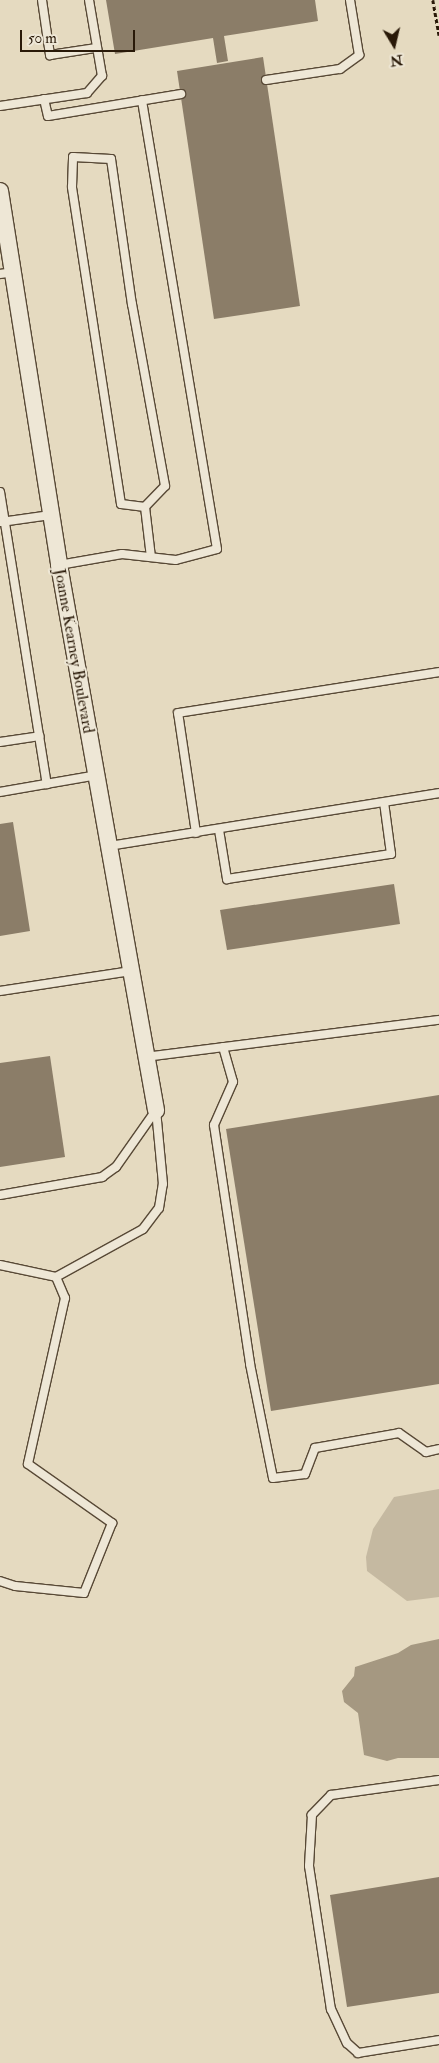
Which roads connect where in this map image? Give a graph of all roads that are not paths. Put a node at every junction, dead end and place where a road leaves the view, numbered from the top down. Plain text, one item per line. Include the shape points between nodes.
1 (42, 0) edge
2 (89, 0) edge
3 (350, 0) edge
4 (96, 48) junction
5 (266, 80) dead end
6 (181, 94) dead end
7 (44, 99) junction
8 (142, 100) junction
9 (0, 106) edge
10 (0, 191) edge
11 (7, 273) edge
12 (0, 492) edge
13 (145, 507) junction
14 (51, 515) junction
15 (2, 522) edge
16 (151, 557) junction
17 (59, 565) junction
18 (439, 672) edge
19 (40, 736) junction
20 (0, 742) edge
21 (97, 775) junction
22 (47, 784) junction
23 (0, 792) edge
24 (439, 793) edge
25 (384, 802) junction
26 (219, 830) junction
27 (196, 833) junction
28 (109, 846) junction
29 (130, 971) junction
30 (0, 991) edge
31 (439, 1020) edge
32 (223, 1047) junction
33 (145, 1057) junction
34 (156, 1110) junction
35 (0, 1195) edge
36 (0, 1264) edge
37 (56, 1277) junction
38 (439, 1449) edge
39 (0, 1581) edge
40 (439, 1780) edge
41 (439, 2040) edge

1 - 4 lane via 50,55
2 - 4 lane
3 - 5 lane via 359,55 340,69
4 - 7 lane via 102,76 87,93
6 - 8 lane
7 - 8 lane via 48,116
7 - 9 lane
8 - 16 lane via 217,549 176,560
10 - 11 street, Joanne Kearney Boulevard
11 - 14 street, Joanne Kearney Boulevard
12 - 15 lane
13 - 13 lane via 164,486 111,159 73,157 72,187 121,504
13 - 16 lane
14 - 15 lane
14 - 17 street, Joanne Kearney Boulevard
15 - 19 lane
16 - 17 lane via 122,554
17 - 21 street, Joanne Kearney Boulevard
18 - 27 lane via 178,713
19 - 20 lane
19 - 22 lane
21 - 22 lane
21 - 28 street, Joanne Kearney Boulevard
22 - 23 lane
24 - 25 lane
25 - 26 lane
25 - 26 lane via 391,854 227,879
26 - 27 lane
27 - 28 lane
28 - 29 street, Joanne Kearney Boulevard
29 - 30 lane
29 - 33 street, Joanne Kearney Boulevard
31 - 32 lane
32 - 33 lane
32 - 38 lane via 233,1082 214,1125 250,1364 273,1478 305,1474 315,1448 399,1433 426,1452
33 - 34 street, Joanne Kearney Boulevard
34 - 35 lane via 116,1167 102,1177
34 - 37 lane via 163,1184 159,1208 143,1229
36 - 37 lane
37 - 39 lane via 65,1298 28,1464 112,1523 84,1593 15,1586
40 - 41 lane via 331,1795 312,1815 309,1866 332,2008 347,2044 358,2053

